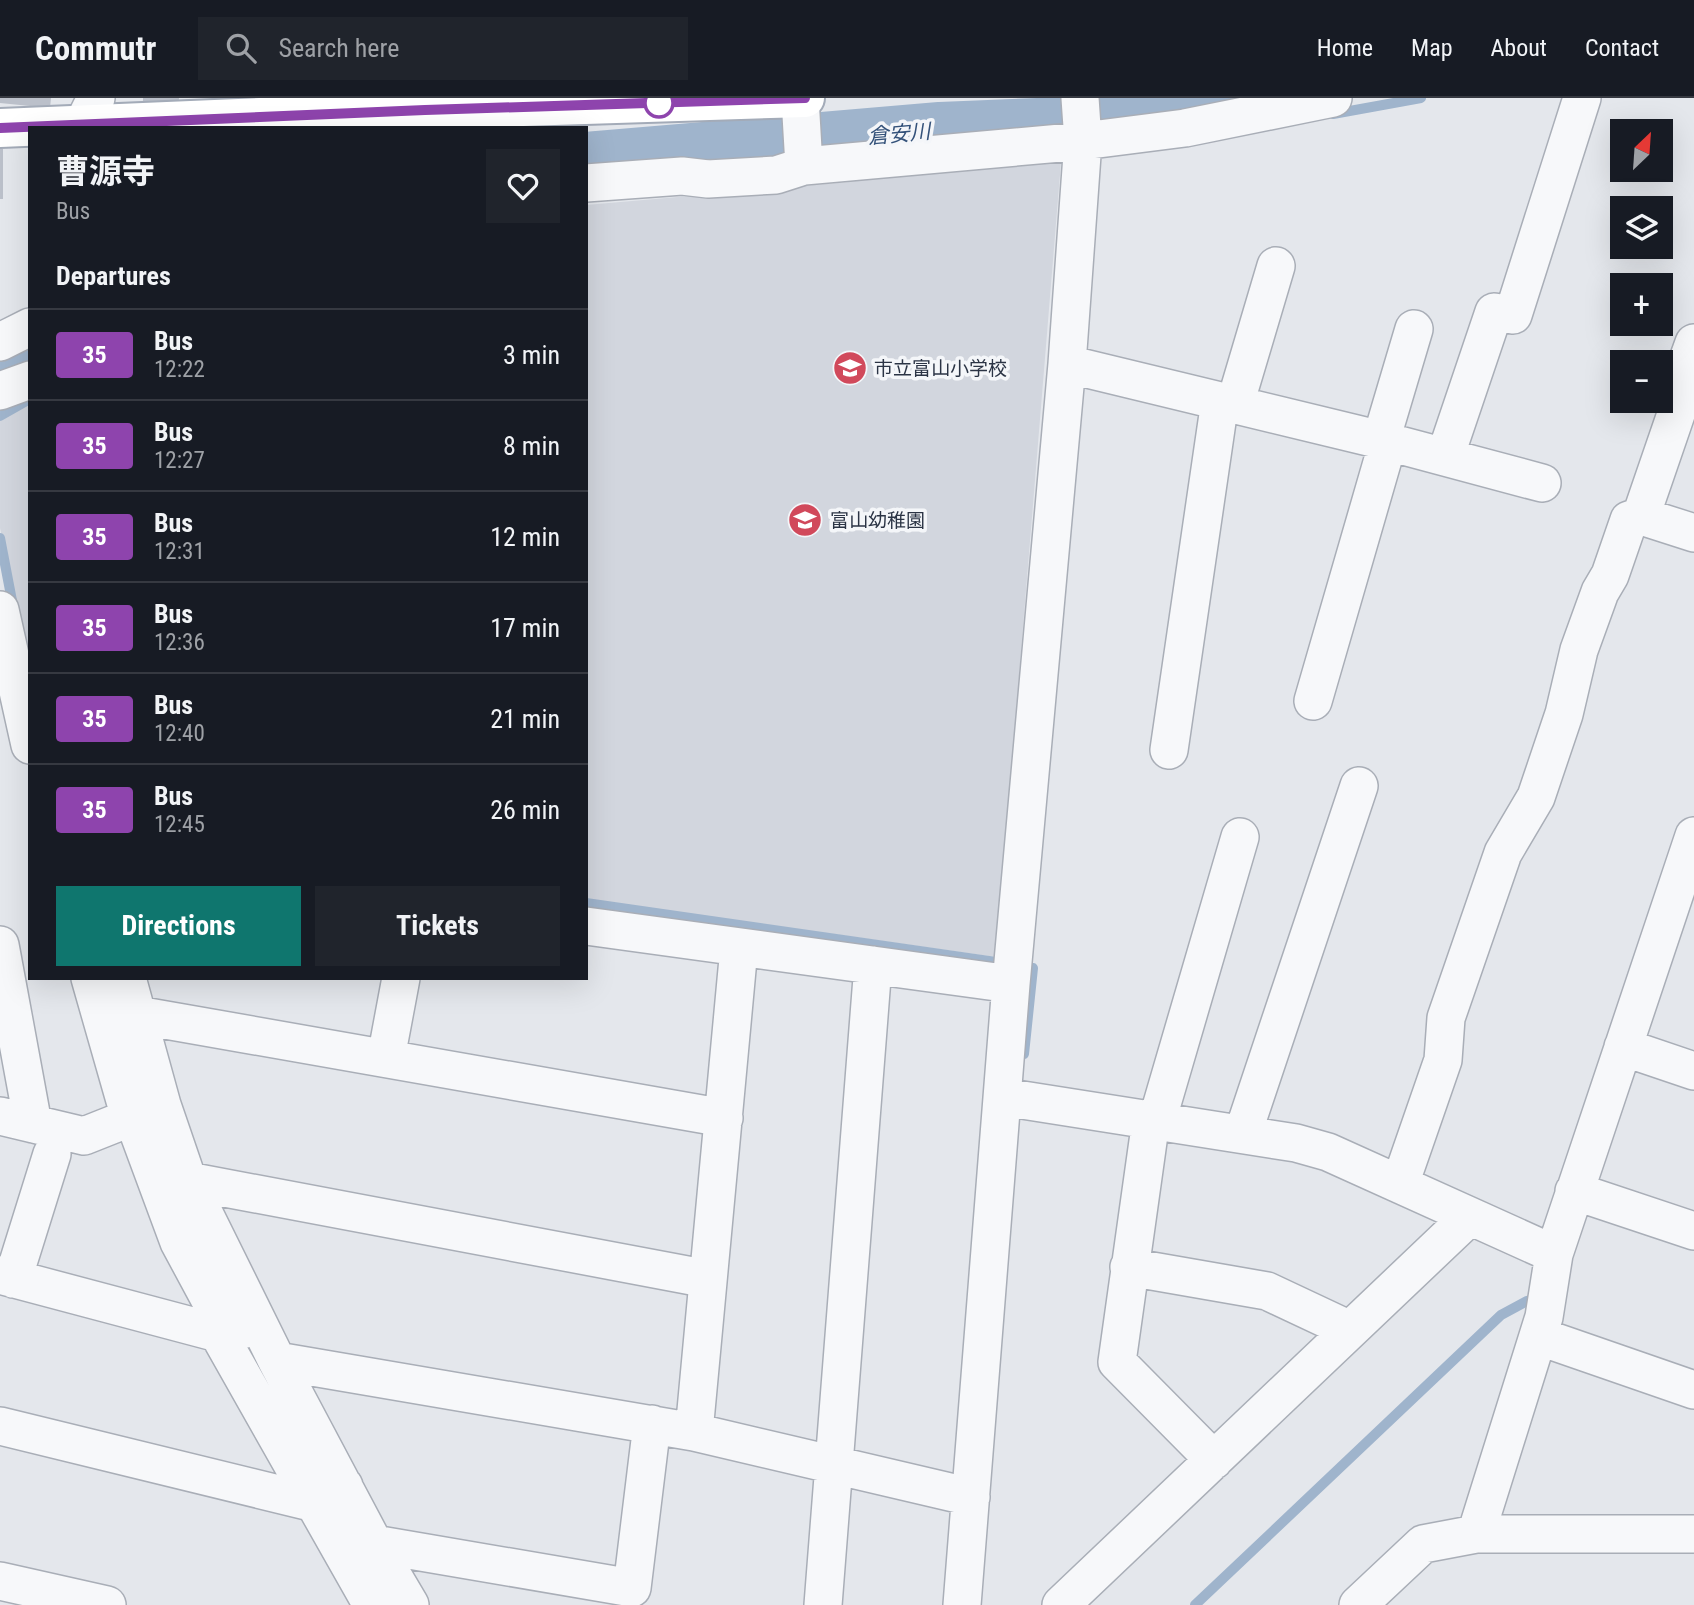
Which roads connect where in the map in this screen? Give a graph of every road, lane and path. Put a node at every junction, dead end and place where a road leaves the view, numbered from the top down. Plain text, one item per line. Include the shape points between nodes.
1 (1080, 98) edge
2 (1333, 98) edge
3 (1582, 98) edge
4 (89, 112) edge
5 (521, 117) edge
6 (803, 123) edge
7 (0, 128) edge
8 (1083, 141) junction
9 (588, 183) edge
10 (1276, 266) dead end
11 (28, 328) edge
12 (1414, 329) dead end
13 (0, 342) edge
14 (1694, 343) edge
15 (1067, 364) junction
16 (28, 381) edge
17 (0, 391) edge
18 (1228, 403) junction
19 (1384, 441) junction
20 (1445, 457) junction
21 (1542, 483) dead end
22 (1641, 516) junction
23 (1694, 533) edge
24 (0, 610) edge
25 (1313, 701) dead end
26 (28, 736) edge
27 (1169, 750) dead end
28 (1359, 786) dead end
29 (1694, 836) edge
30 (1240, 837) dead end
31 (1682, 916) edge
32 (588, 926) edge
33 (0, 945) edge
34 (739, 948) junction
35 (873, 965) junction
36 (91, 980) edge
37 (128, 980) edge
38 (401, 980) edge
39 (1011, 984) junction
40 (137, 1015) junction
41 (1632, 1050) junction
42 (386, 1058) junction
43 (1694, 1070) edge
44 (1003, 1097) junction
45 (1158, 1113) junction
46 (724, 1118) junction
47 (141, 1120) junction
48 (1246, 1123) junction
49 (28, 1131) edge
50 (0, 1141) edge
51 (1403, 1174) junction
52 (188, 1181) junction
53 (1584, 1195) junction
54 (1469, 1217) junction
55 (1694, 1231) edge
56 (1553, 1254) junction
57 (1129, 1267) junction
58 (6, 1277) edge
59 (708, 1279) junction
60 (1543, 1310) junction
61 (237, 1330) junction
62 (1350, 1330) junction
63 (277, 1361) junction
64 (1694, 1390) edge
65 (652, 1424) junction
66 (0, 1426) edge
67 (694, 1432) junction
68 (1214, 1460) junction
69 (832, 1463) junction
70 (328, 1496) junction
71 (971, 1497) junction
72 (1476, 1534) junction
73 (1694, 1534) edge
74 (374, 1544) junction
75 (0, 1581) edge
76 (107, 1605) edge
77 (372, 1605) edge
78 (410, 1605) edge
79 (823, 1605) edge
80 (962, 1605) edge
81 (1061, 1605) edge
82 (1358, 1605) edge

1 - 8 street
2 - 8 street via 1185,128
3 - 20 street via 1513,315 1494,312
4 - 5 main road
4 - 7 main road
5 - 6 main road
6 - 8 street
6 - 9 street via 776,175
8 - 15 street
10 - 18 street
11 - 13 street
12 - 19 street
14 - 22 street via 1685,368 1686,384
15 - 18 street
15 - 39 street
16 - 17 street
18 - 19 street
18 - 27 street
19 - 20 street
19 - 25 street
20 - 21 street
22 - 23 street
22 - 51 street via 1629,520 1579,650 1564,714 1536,797 1503,853 1446,1018 1443,1059
24 - 26 street
28 - 48 street
29 - 31 street
30 - 45 street
31 - 41 street
32 - 34 street
33 - 49 street
34 - 35 street
34 - 46 street
35 - 39 street
35 - 69 street
36 - 47 street
37 - 40 street
38 - 42 street
39 - 44 street
40 - 42 street
40 - 47 street
41 - 43 street
41 - 53 street
42 - 46 street
44 - 45 street
44 - 71 street
45 - 48 street
45 - 57 street
46 - 59 street
47 - 49 street via 101,1156 76,1159
47 - 52 street
47 - 61 street via 179,1242
48 - 51 street via 1296,1143
49 - 50 street
49 - 58 street
51 - 54 street
52 - 59 street
52 - 61 street
53 - 55 street
53 - 56 street
54 - 56 street
54 - 62 street
56 - 60 street
57 - 62 street via 1267,1291
57 - 68 street via 1117,1362
58 - 61 street
59 - 67 street
60 - 64 street
60 - 72 street
61 - 63 street
61 - 70 street
62 - 68 street
63 - 65 street
63 - 70 street
65 - 67 street
65 - 74 street via 632,1588
66 - 70 street
67 - 69 street
68 - 81 street
69 - 71 street
69 - 79 street
70 - 74 street
70 - 77 street
71 - 80 street
72 - 73 street
72 - 82 street via 1423,1544
74 - 78 street
75 - 76 street

